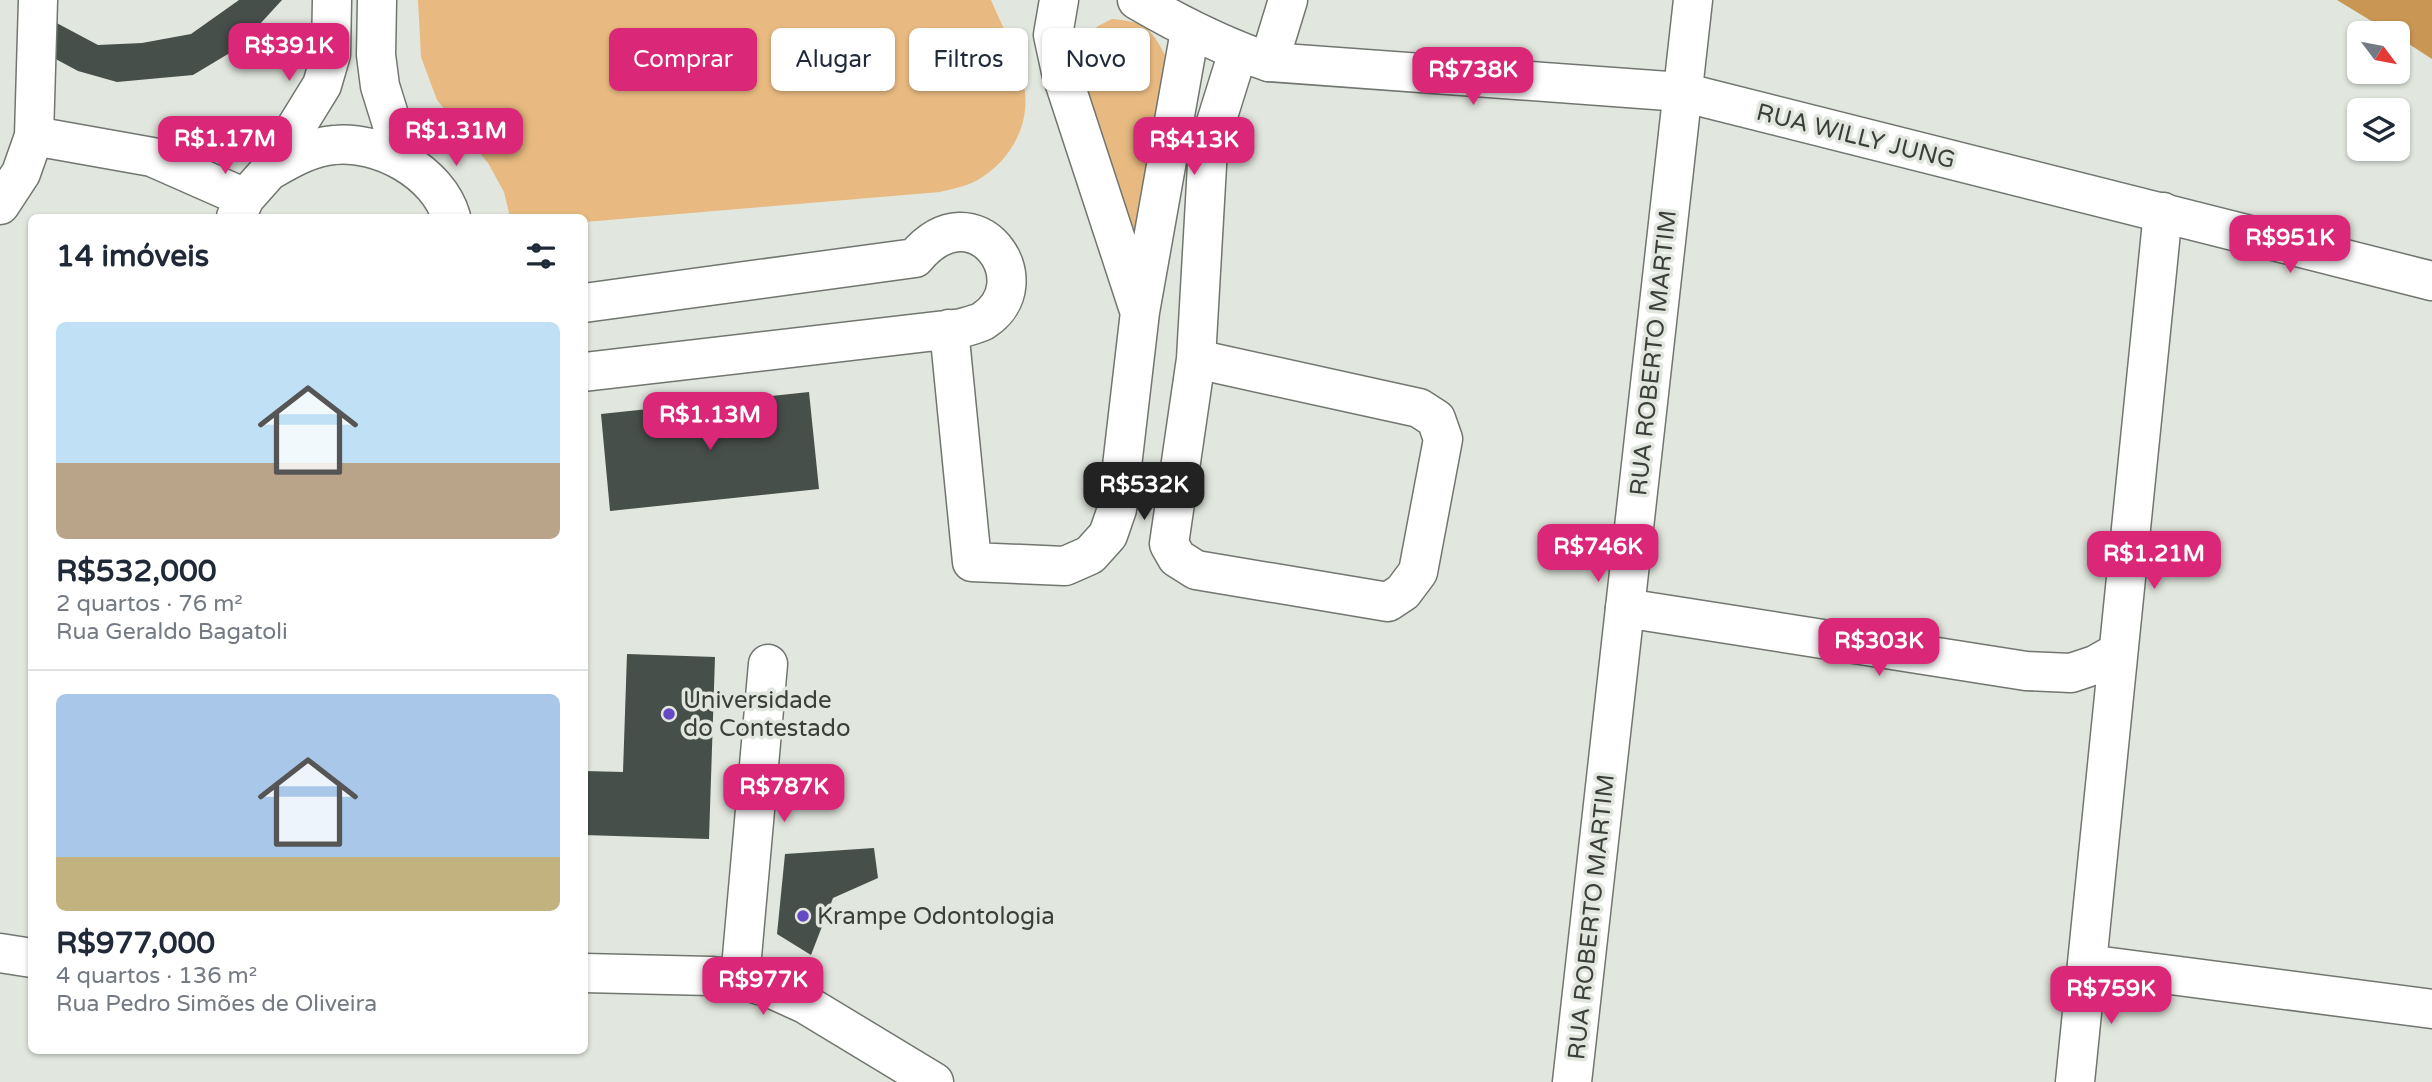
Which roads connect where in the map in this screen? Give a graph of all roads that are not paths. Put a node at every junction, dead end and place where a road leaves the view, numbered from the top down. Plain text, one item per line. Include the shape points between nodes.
1 (38, 0) edge
2 (332, 0) edge
3 (377, 0) edge
4 (1059, 0) edge
5 (1136, 0) edge
6 (1288, 0) edge
7 (1693, 0) edge
8 (1190, 31) junction
9 (1253, 57) junction
10 (1682, 92) junction
11 (34, 136) junction
12 (403, 160) junction
13 (250, 195) edge
14 (0, 205) edge
15 (2163, 212) junction
16 (449, 214) edge
17 (2432, 281) edge
18 (588, 302) edge
19 (1140, 312) junction
20 (949, 329) junction
21 (1196, 359) junction
22 (588, 372) edge
23 (1625, 608) junction
24 (2118, 652) junction
25 (768, 664) dead end
26 (0, 953) edge
27 (28, 957) edge
28 (2087, 964) junction
29 (588, 973) edge
30 (740, 979) junction
31 (2432, 1009) edge
32 (934, 1082) edge
33 (1572, 1082) edge
34 (2075, 1082) edge

1 - 11 street
2 - 13 street via 331,54 322,85
3 - 12 street via 380,86
4 - 19 street via 1053,35 1061,72
5 - 8 street, RUA WILLY JUNG
6 - 9 street
7 - 10 street, RUA ROBERTO MARTIM
8 - 9 street, RUA WILLY JUNG
8 - 19 street
9 - 10 street, RUA WILLY JUNG
9 - 21 street via 1208,148
10 - 15 street, RUA WILLY JUNG
10 - 23 street, RUA ROBERTO MARTIM
11 - 13 street via 152,157
11 - 14 street via 21,173
12 - 13 street via 369,147 334,145 300,153
12 - 16 street via 430,182
15 - 17 street, RUA WILLY JUNG
15 - 24 street
18 - 20 street via 915,258 945,233 966,232 984,239 998,252 1006,271 1006,291 997,309 981,322
19 - 20 street via 1117,509 1108,535 1090,555 1065,566 972,562
20 - 22 street
21 - 21 street via 1169,544 1177,558 1196,570 1388,602 1403,592 1418,572 1443,439 1436,419 1419,408
23 - 24 street via 2026,671 2071,673
23 - 33 street, RUA ROBERTO MARTIM
24 - 28 street
25 - 30 street
26 - 27 street
28 - 31 street
28 - 34 street
29 - 30 street
30 - 32 street via 805,1004

